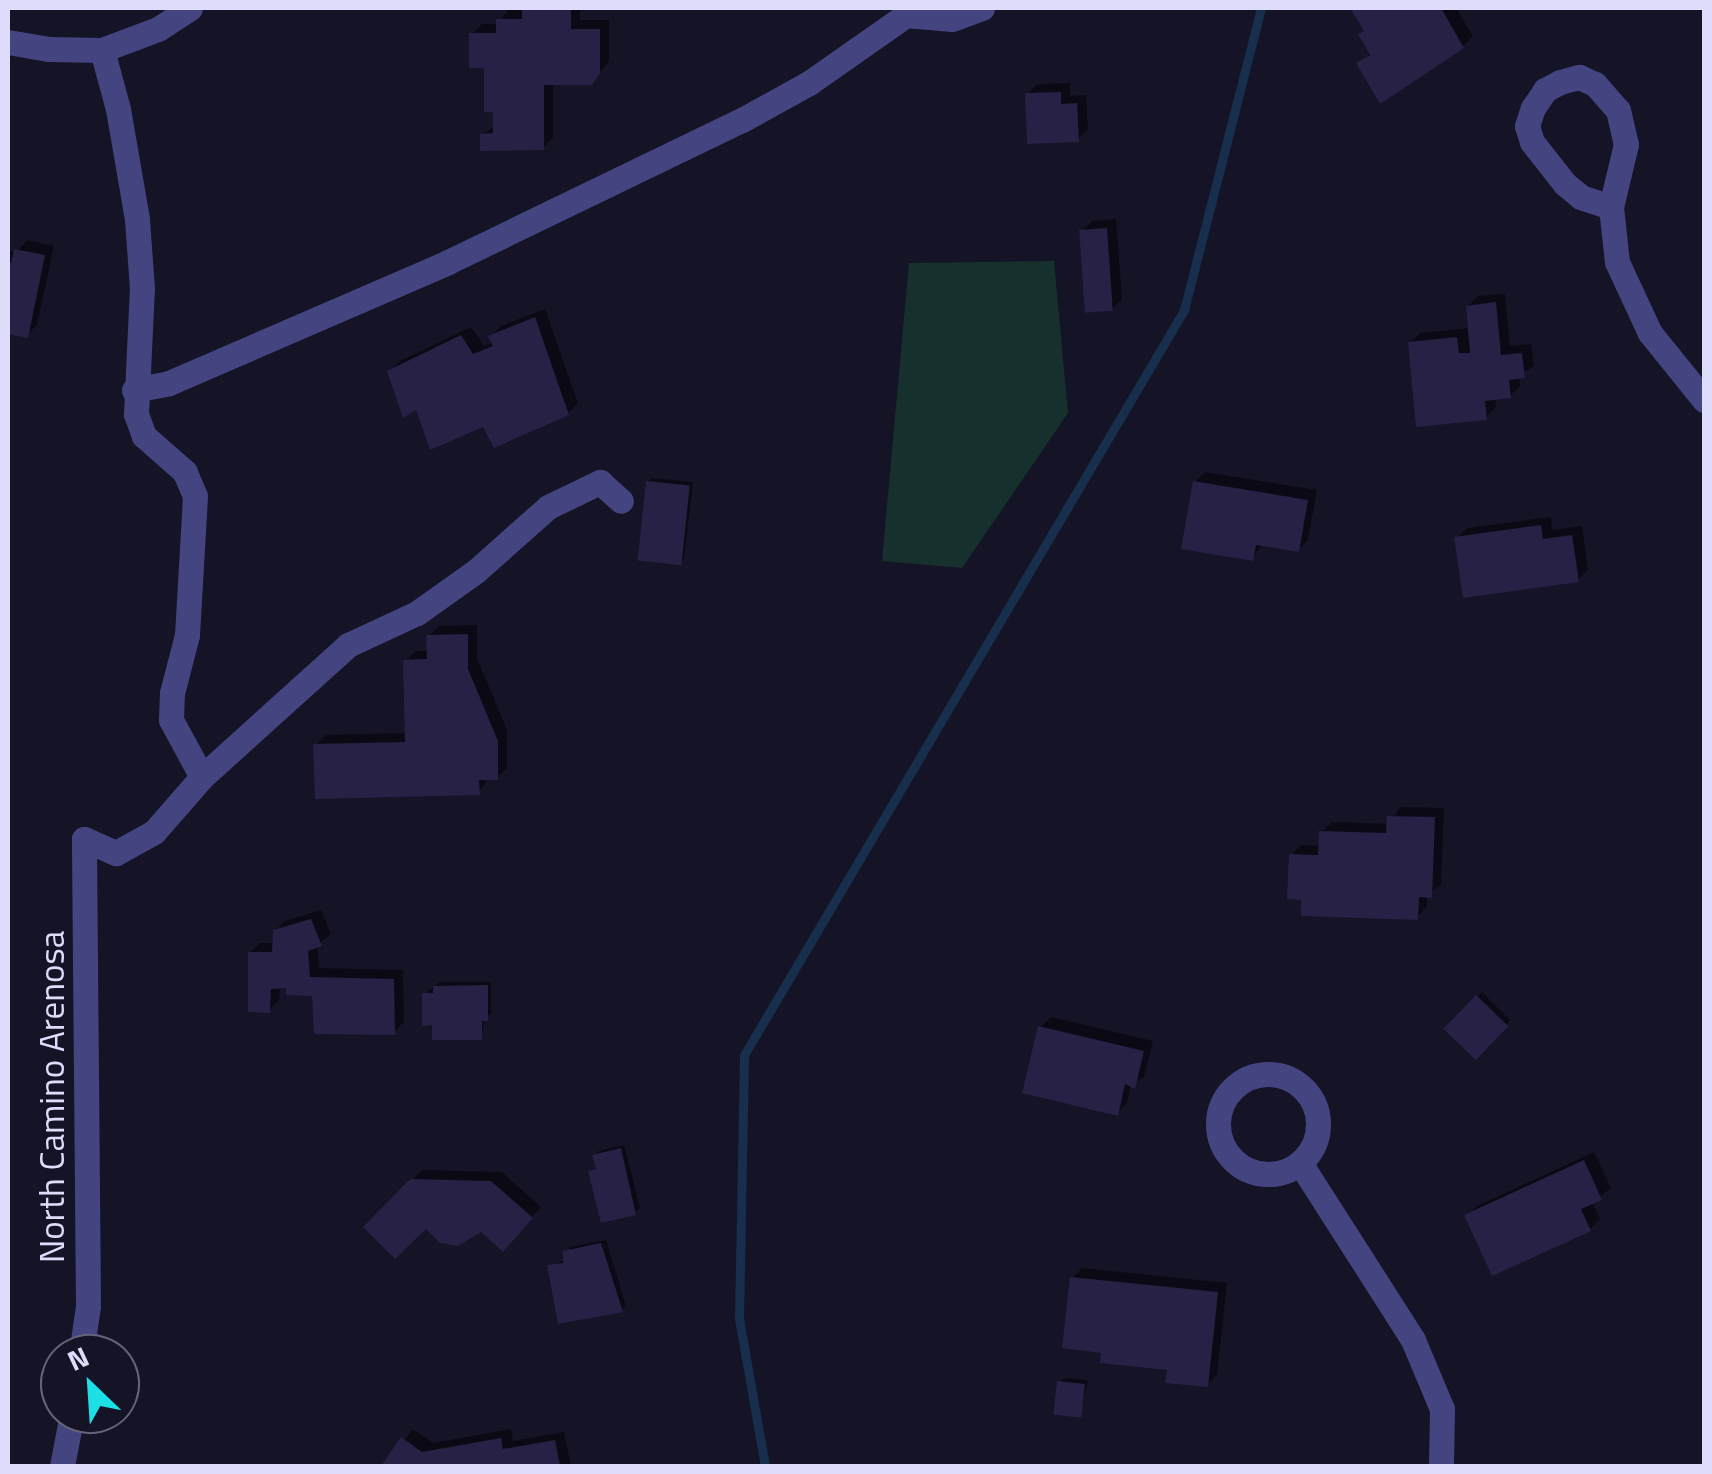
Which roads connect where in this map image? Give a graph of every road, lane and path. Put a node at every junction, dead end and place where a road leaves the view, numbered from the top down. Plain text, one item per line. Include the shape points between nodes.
1 (190, 8) edge
2 (982, 8) edge
3 (8, 42) edge
4 (102, 50) junction
5 (1611, 207) junction
6 (134, 390) junction
7 (1704, 400) edge
8 (621, 501) dead end
9 (202, 776) junction
10 (1300, 1163) dead end
11 (84, 1334) edge
12 (68, 1434) edge
13 (62, 1466) edge
14 (1441, 1466) edge

1 - 4 street via 158,29
2 - 6 street via 952,19 906,15 808,83 672,154 256,347 169,383
3 - 4 street
4 - 6 street via 137,219 142,289
5 - 5 street via 1626,144 1618,110 1596,84 1579,77 1560,82 1534,108 1526,126 1532,142 1565,184
5 - 7 street via 1617,262 1650,334
6 - 9 street via 144,436 184,472 195,496 186,635 171,720
8 - 9 street via 600,482 548,507 418,613 348,645
9 - 11 street, North Camino Arenosa via 162,825 128,846 116,852 84,839
10 - 14 street via 1413,1340 1442,1410
12 - 13 street

